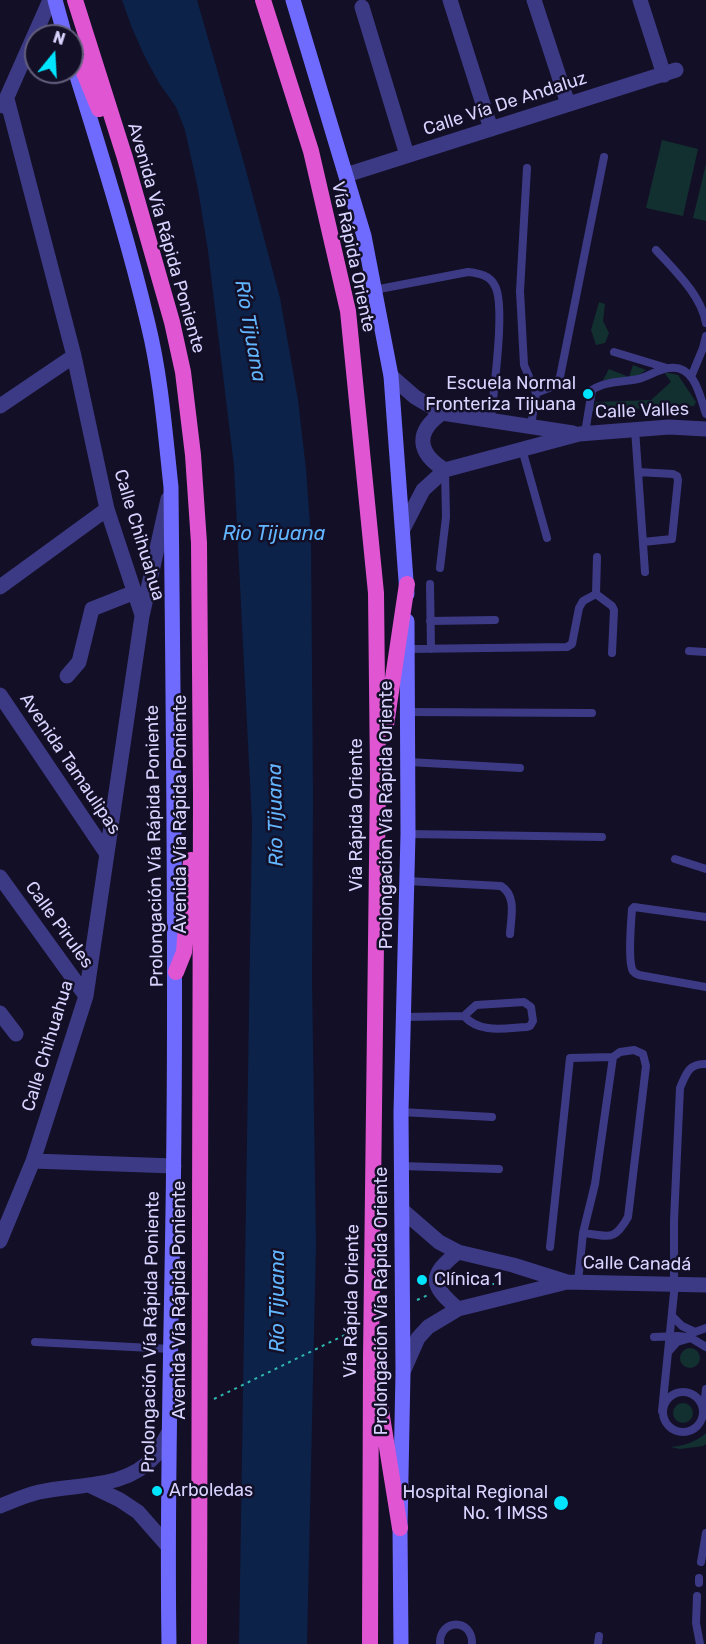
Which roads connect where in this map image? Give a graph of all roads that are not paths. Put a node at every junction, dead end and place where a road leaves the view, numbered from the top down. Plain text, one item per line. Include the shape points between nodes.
1 (53, 0) edge
2 (75, 0) edge
3 (263, 0) edge
4 (293, 0) edge
5 (450, 0) edge
6 (534, 0) edge
7 (640, 0) edge
8 (362, 7) dead end
9 (61, 24) edge
10 (84, 72) edge
11 (79, 84) edge
12 (568, 104) junction
13 (3, 105) edge
14 (491, 129) junction
15 (407, 155) junction
16 (604, 157) dead end
17 (125, 158) junction
18 (527, 168) dead end
19 (346, 175) junction
20 (656, 250) dead end
21 (374, 290) junction
22 (706, 323) edge
23 (706, 336) edge
24 (614, 352) dead end
25 (74, 356) junction
26 (668, 368) junction
27 (391, 376) junction
28 (691, 376) junction
29 (536, 393) junction
30 (0, 406) edge
31 (442, 412) junction
32 (706, 414) edge
33 (491, 420) junction
34 (531, 426) junction
35 (635, 429) junction
36 (706, 429) edge
37 (582, 434) junction
38 (522, 449) junction
39 (445, 470) junction
40 (638, 472) junction
41 (171, 487) junction
42 (107, 509) junction
43 (404, 529) junction
44 (547, 538) dead end
45 (643, 542) junction
46 (597, 557) dead end
47 (440, 568) dead end
48 (645, 572) dead end
49 (407, 584) junction
50 (430, 584) dead end
51 (0, 587) edge
52 (135, 592) junction
53 (596, 594) junction
54 (142, 616) junction
55 (495, 620) dead end
56 (430, 621) junction
57 (407, 649) junction
58 (431, 649) junction
59 (689, 651) dead end
60 (706, 652) edge
61 (612, 653) dead end
62 (67, 675) dead end
63 (0, 695) edge
64 (408, 712) junction
65 (592, 713) dead end
66 (408, 762) junction
67 (520, 768) dead end
68 (378, 777) junction
69 (201, 795) junction
70 (408, 834) junction
71 (602, 837) dead end
72 (107, 854) junction
73 (675, 860) dead end
74 (706, 869) edge
75 (0, 877) edge
76 (407, 881) junction
77 (706, 917) edge
78 (510, 934) dead end
79 (176, 972) junction
80 (706, 987) edge
81 (86, 996) junction
82 (0, 1013) edge
83 (464, 1016) junction
84 (404, 1017) junction
85 (16, 1034) dead end
86 (613, 1057) junction
87 (706, 1064) edge
88 (401, 1112) junction
89 (492, 1117) dead end
90 (33, 1161) junction
91 (174, 1166) junction
92 (401, 1166) junction
93 (499, 1169) dead end
94 (402, 1210) junction
95 (583, 1233) junction
96 (0, 1241) edge
97 (550, 1247) dead end
98 (458, 1252) junction
99 (572, 1282) junction
100 (674, 1284) junction
101 (706, 1285) edge
102 (458, 1309) junction
103 (672, 1316) junction
104 (706, 1328) edge
105 (670, 1336) junction
106 (654, 1337) dead end
107 (691, 1338) junction
108 (35, 1342) dead end
109 (706, 1347) edge
110 (171, 1349) junction
111 (668, 1352) junction
112 (371, 1357) junction
113 (403, 1372) junction
114 (706, 1389) edge
115 (703, 1410) junction
116 (662, 1411) junction
117 (169, 1432) junction
118 (91, 1486) junction
119 (0, 1506) edge
120 (400, 1528) junction
121 (706, 1533) edge
122 (167, 1545) junction
123 (701, 1562) dead end
124 (697, 1596) dead end
125 (169, 1644) edge
126 (199, 1644) edge
127 (370, 1644) edge
128 (401, 1644) edge
129 (440, 1644) edge
130 (472, 1644) edge
131 (700, 1644) edge

1 - 9 main road
1 - 13 street, Calle Chihuahua
2 - 17 highway, Avenida Vía Rápida Poniente
3 - 68 highway, Vía Rápida Oriente via 311,151 348,311 376,593
4 - 19 main road, Prolongación Vía Rápida Oriente
5 - 14 street
6 - 12 street
7 - 12 street, Calle Vía De Andaluz via 670,72
8 - 15 street
10 - 17 highway via 117,150
11 - 41 main road, Prolongación Vía Rápida Poniente via 148,325
12 - 14 street, Calle Vía De Andaluz
13 - 25 street, Calle Chihuahua
14 - 15 street, Calle Vía De Andaluz
15 - 19 street, Calle Vía De Andaluz
16 - 29 lane via 560,377 554,386
17 - 69 highway, Avenida Vía Rápida Poniente via 172,322 186,396 199,543
18 - 29 lane via 520,291 522,348 524,365
19 - 21 main road, Prolongación Vía Rápida Oriente via 364,236
20 - 22 lane via 694,295
21 - 27 main road, Prolongación Vía Rápida Oriente
21 - 33 lane via 468,272 479,273 495,284 500,316
23 - 28 lane
24 - 26 lane
25 - 30 street
25 - 42 street, Calle Chihuahua
26 - 28 lane via 683,370
26 - 37 lane via 641,379 605,384 592,390
27 - 31 street, Calle Valles via 415,397
27 - 43 main road, Prolongación Vía Rápida Oriente
28 - 32 lane
29 - 34 lane
31 - 33 street, Calle Valles
31 - 39 street via 426,426 423,439 426,455
33 - 34 street, Calle Valles
34 - 37 street, Calle Valles
35 - 36 street, Calle Valles
35 - 37 street, Calle Valles
35 - 40 lane
37 - 38 street, Calle Valles
38 - 39 street, Calle Valles
38 - 44 lane
39 - 43 street, Calle Valles via 423,490
39 - 47 lane via 446,518
40 - 45 lane
40 - 45 lane via 673,474 678,480 672,539
41 - 54 street
41 - 79 main road, Prolongación Vía Rápida Poniente
42 - 51 street
42 - 52 street, Calle Chihuahua
43 - 49 main road, Prolongación Vía Rápida Oriente
45 - 48 lane
46 - 53 lane
49 - 57 main road, Prolongación Vía Rápida Oriente
49 - 68 highway
50 - 56 lane
52 - 54 street, Calle Chihuahua
52 - 62 street via 92,609 79,662
53 - 58 lane via 579,608 572,644 567,647
53 - 61 lane via 614,610
54 - 72 street, Calle Chihuahua
55 - 56 lane
56 - 58 lane
57 - 58 lane
57 - 64 main road, Prolongación Vía Rápida Oriente
59 - 60 lane
63 - 72 street, Avenida Tamaulipas
64 - 65 lane
64 - 66 main road, Prolongación Vía Rápida Oriente
66 - 67 lane
66 - 70 main road, Prolongación Vía Rápida Oriente
68 - 112 highway, Vía Rápida Oriente
69 - 79 highway via 195,809 184,952
69 - 126 highway, Avenida Vía Rápida Poniente
70 - 71 lane
70 - 76 main road, Prolongación Vía Rápida Oriente
72 - 81 street, Calle Chihuahua
73 - 74 lane
75 - 81 street, Calle Pirules
76 - 78 lane via 501,886 509,890
76 - 84 main road, Prolongación Vía Rápida Oriente
77 - 80 lane via 634,907 631,946 633,972
79 - 91 main road, Prolongación Vía Rápida Poniente
81 - 90 street, Calle Chihuahua
82 - 85 street
83 - 83 lane via 476,1005 524,1002 531,1007 533,1021 527,1027 481,1028
83 - 84 lane
84 - 88 main road, Prolongación Vía Rápida Oriente
86 - 95 lane via 596,1184
86 - 95 lane via 634,1050 643,1054 646,1066 628,1217 616,1234
86 - 97 lane via 570,1058
87 - 100 lane via 696,1064 687,1071 680,1088
88 - 89 lane
88 - 92 main road, Prolongación Vía Rápida Oriente
90 - 91 street
90 - 96 street, Calle Chihuahua
91 - 110 main road, Prolongación Vía Rápida Poniente
92 - 93 lane
92 - 94 main road, Prolongación Vía Rápida Oriente
94 - 98 street, Calle Canadá via 439,1242
94 - 113 main road, Prolongación Vía Rápida Oriente
95 - 99 lane
98 - 99 street, Calle Canadá
98 - 102 street via 438,1270 436,1280 440,1294
99 - 100 street, Calle Canadá
99 - 102 street, Calle Canadá
100 - 101 street, Calle Canadá
100 - 103 lane
102 - 113 street, Calle Canadá via 428,1327 418,1338
103 - 104 lane via 695,1332
103 - 105 lane
105 - 106 lane
105 - 107 lane
105 - 111 lane
107 - 109 lane
107 - 111 lane via 677,1342
108 - 110 lane
110 - 117 main road, Prolongación Vía Rápida Poniente
111 - 116 lane
112 - 120 highway
112 - 127 highway, Vía Rápida Oriente
113 - 120 main road, Prolongación Vía Rápida Oriente
114 - 115 lane
115 - 116 lane via 698,1398 679,1392 667,1399
115 - 116 lane via 700,1423 683,1433 670,1429
117 - 118 street via 143,1468
117 - 122 main road, Prolongación Vía Rápida Poniente
118 - 119 street via 39,1492
118 - 122 street via 138,1512
120 - 128 main road, Prolongación Vía Rápida Oriente
121 - 123 lane
122 - 125 main road, Prolongación Vía Rápida Poniente
124 - 131 lane
129 - 130 lane via 446,1627 457,1624 470,1632

